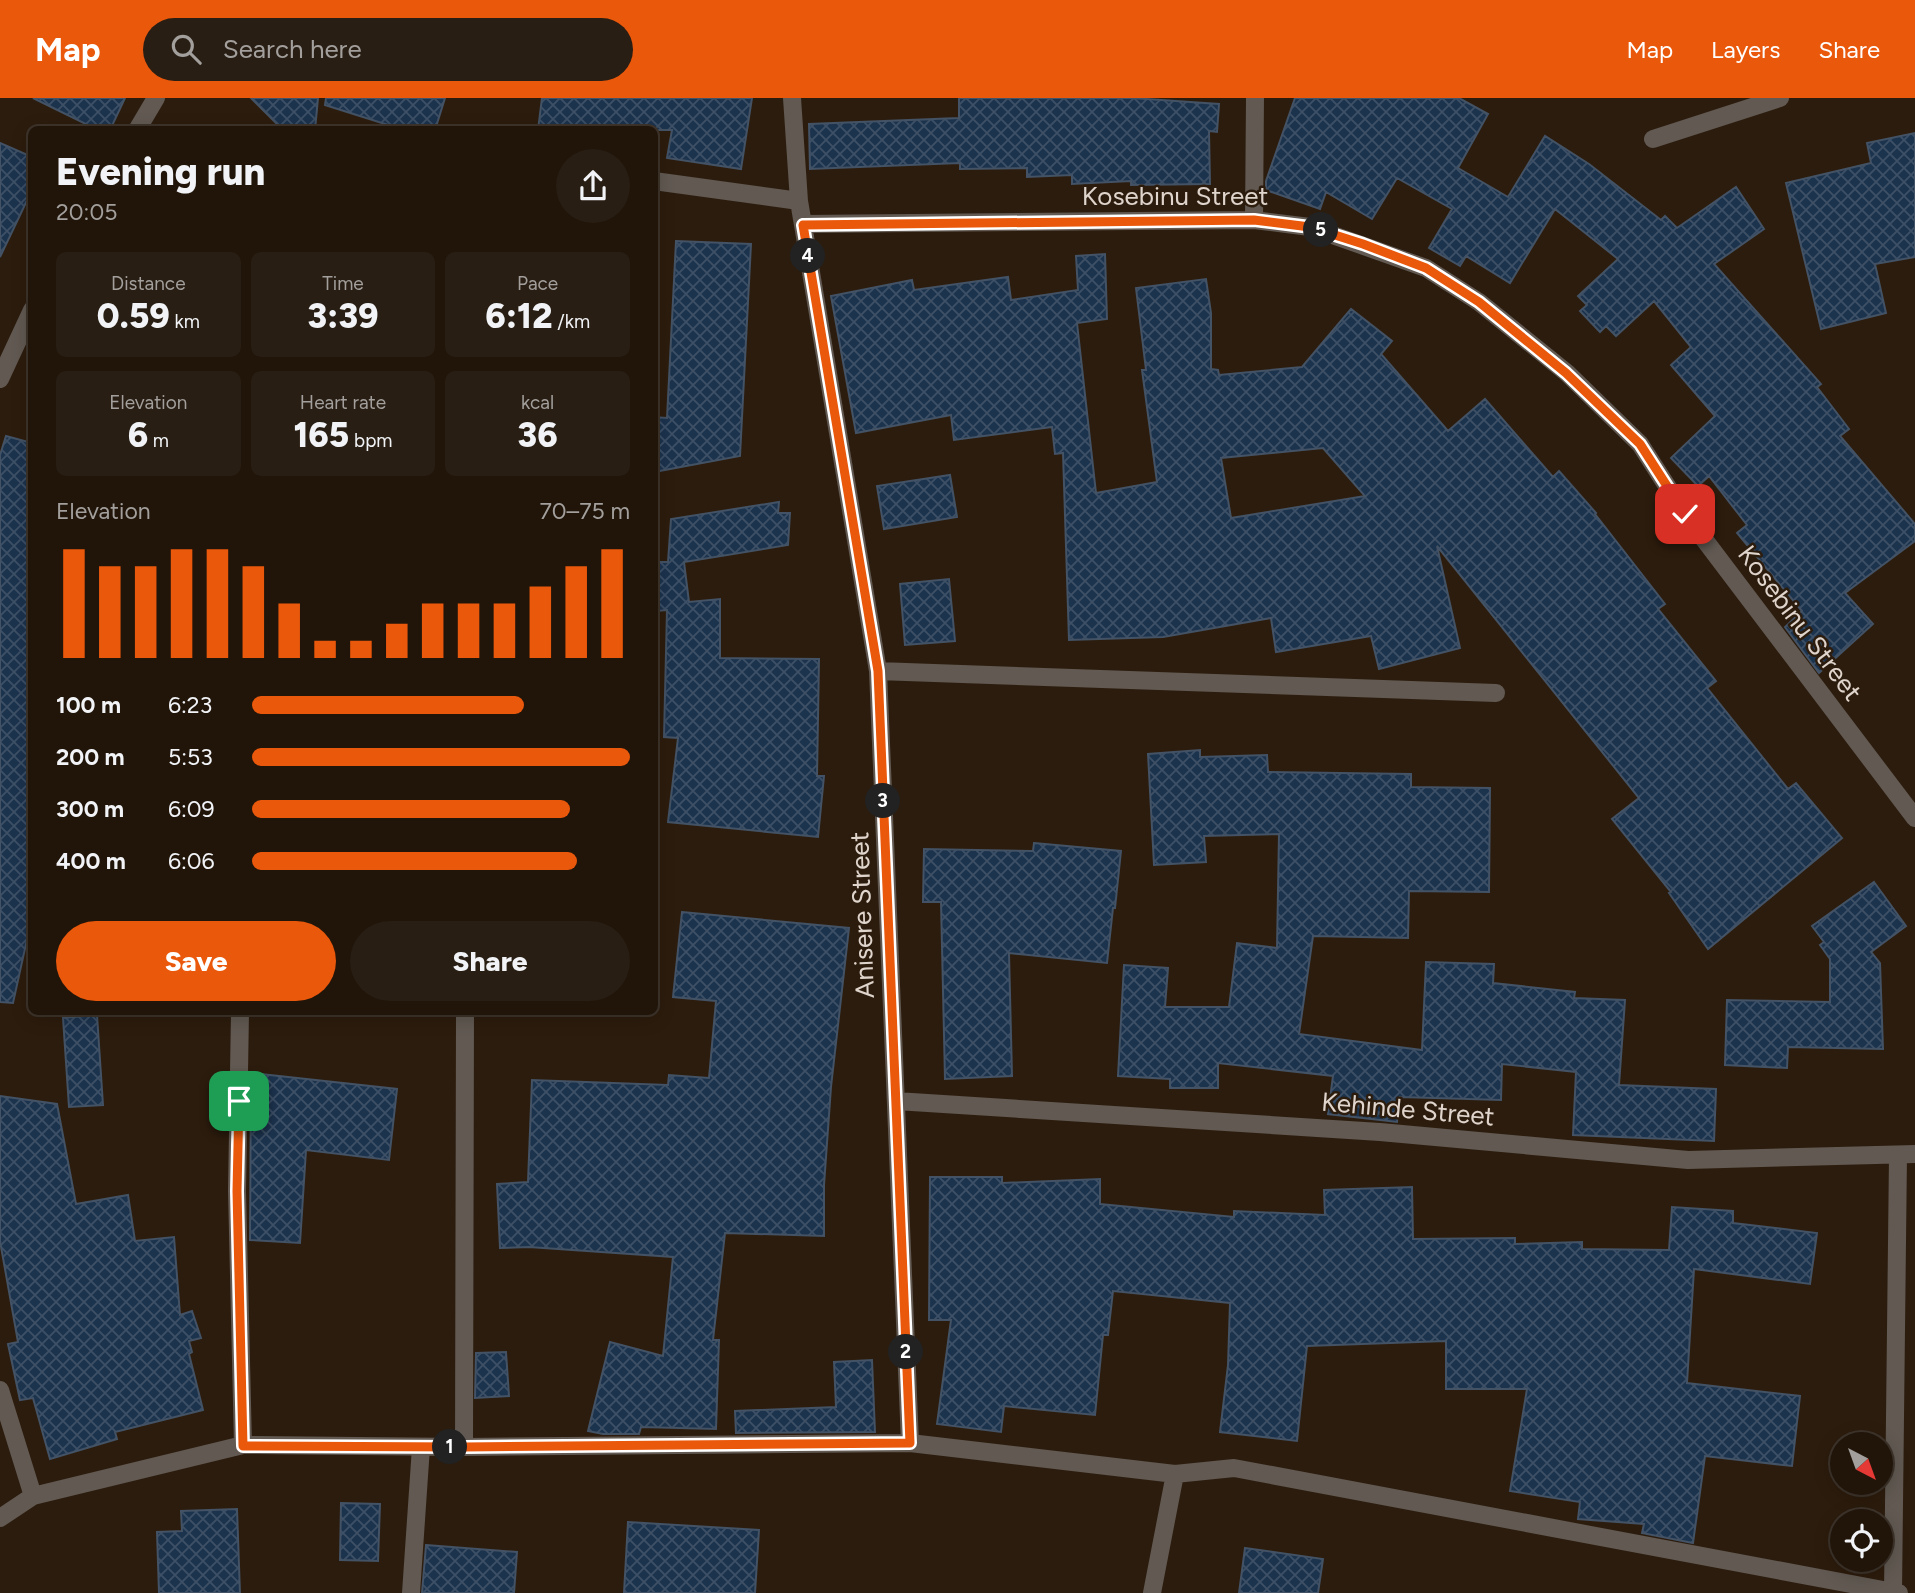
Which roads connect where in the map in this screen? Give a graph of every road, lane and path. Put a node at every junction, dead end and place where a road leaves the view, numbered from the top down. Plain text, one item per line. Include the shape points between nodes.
1 (156, 98) edge
2 (792, 98) edge
3 (1255, 98) edge
4 (1780, 98) edge
5 (139, 126) edge
6 (1653, 139) dead end
7 (658, 182) edge
8 (799, 201) junction
9 (1254, 220) junction
10 (803, 225) junction
11 (28, 319) edge
12 (0, 380) edge
13 (878, 671) junction
14 (1496, 693) dead end
15 (1915, 818) edge
16 (240, 1015) edge
17 (465, 1015) edge
18 (896, 1101) junction
19 (1907, 1154) edge
20 (0, 1390) edge
21 (910, 1443) junction
22 (243, 1446) junction
23 (421, 1447) junction
24 (464, 1447) junction
25 (1175, 1474) junction
26 (33, 1496) junction
27 (0, 1518) edge
28 (1896, 1592) edge
29 (411, 1593) edge
30 (1152, 1593) edge

1 - 5 street
2 - 8 street, Anisere Street
3 - 9 street
4 - 6 street
7 - 8 street
8 - 10 street, Anisere Street
9 - 10 street, Kosebinu Street
9 - 15 street, Kosebinu Street via 1310,227 1426,268 1479,302 1566,373 1640,444 1685,514
10 - 13 street, Anisere Street
11 - 12 street
13 - 14 street
13 - 18 street, Anisere Street
16 - 22 street via 237,1191
17 - 24 street
18 - 19 street, Kehinde Street via 1380,1132 1688,1160
18 - 21 street, Anisere Street
19 - 28 street
20 - 26 street
21 - 24 street
21 - 25 street
22 - 23 street
22 - 26 street
23 - 24 street
23 - 29 street
25 - 28 street via 1234,1468
25 - 30 street
26 - 27 street

